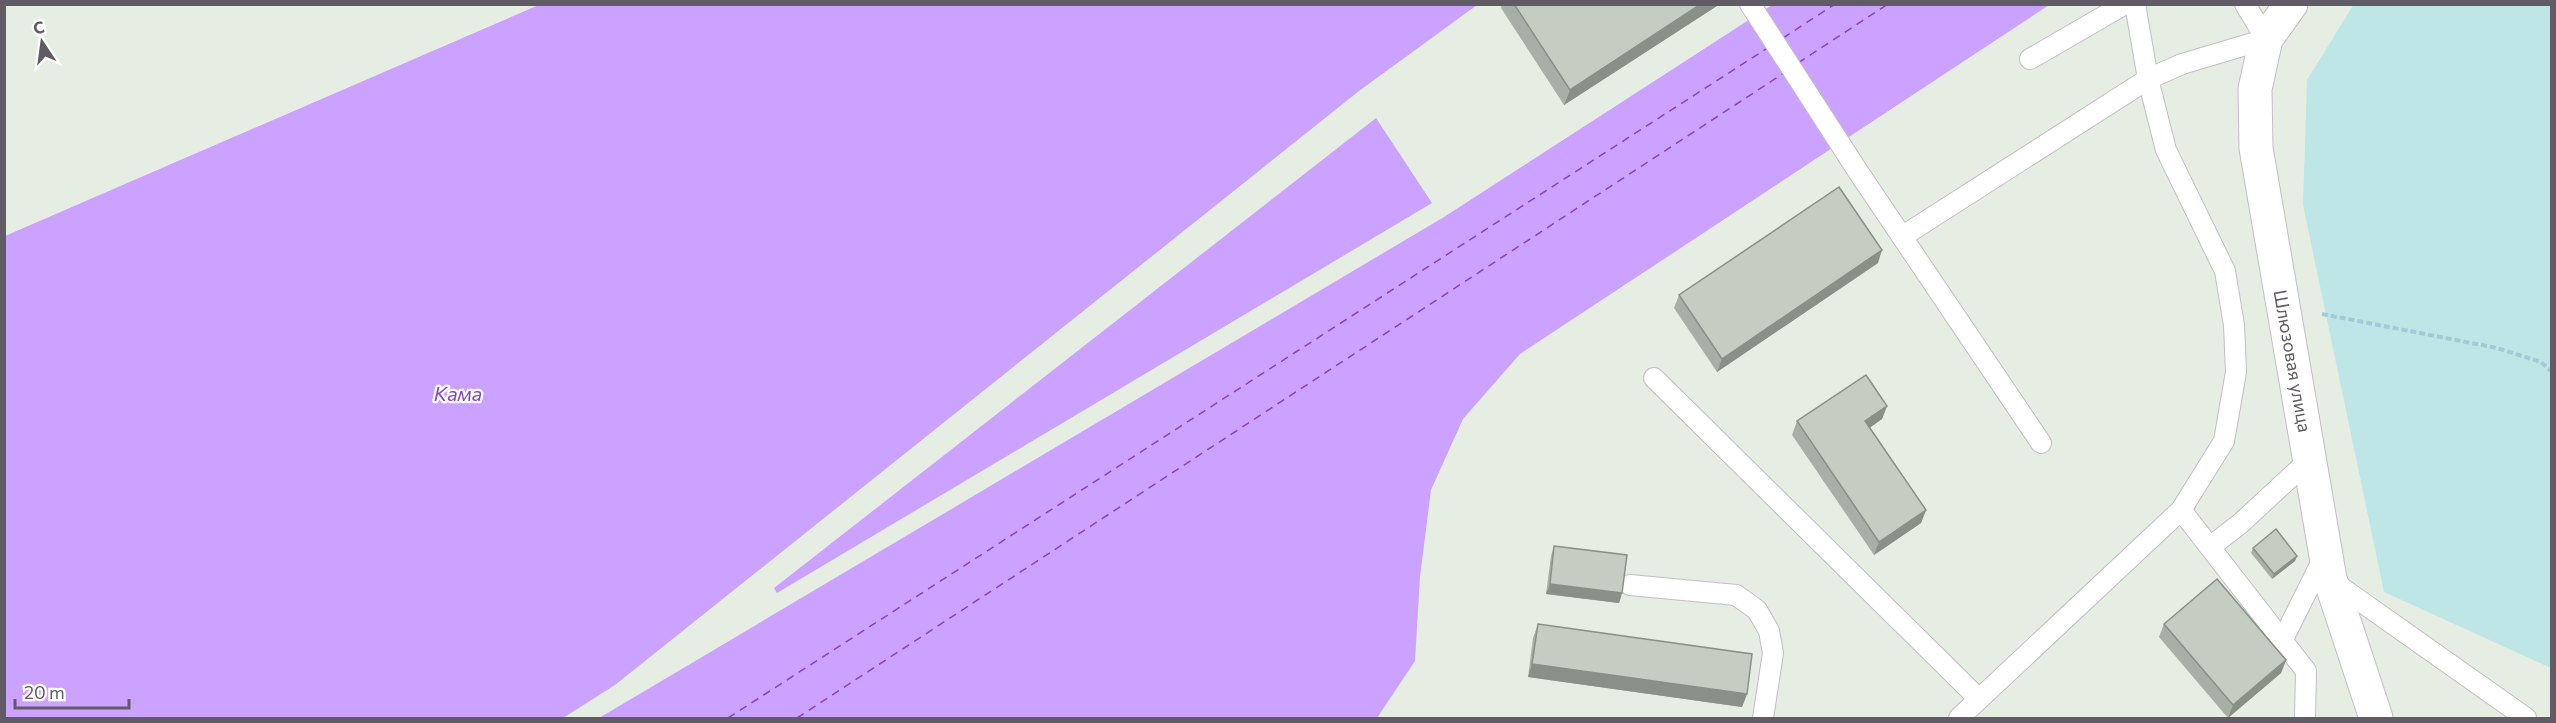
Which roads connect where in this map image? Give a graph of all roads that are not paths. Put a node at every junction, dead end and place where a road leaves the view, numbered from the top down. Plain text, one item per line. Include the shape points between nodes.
1 (1750, 4) edge
2 (2125, 4) edge
3 (2135, 4) edge
4 (2245, 4) edge
5 (2292, 4) edge
6 (2266, 39) junction
7 (2030, 59) dead end
8 (2148, 79) junction
9 (1903, 236) junction
10 (1654, 378) dead end
11 (2041, 443) dead end
12 (2309, 460) junction
13 (2181, 510) junction
14 (2210, 547) junction
15 (2327, 567) junction
16 (1630, 585) dead end
17 (2282, 641) junction
18 (1979, 699) junction
19 (1762, 718) edge
20 (1959, 718) edge
21 (2305, 718) edge
22 (2376, 718) edge
23 (2526, 718) edge

1 - 9 lane
2 - 7 lane
3 - 8 lane
4 - 6 lane
5 - 6 street, Шлюзовая улица
6 - 8 lane via 2182,64
6 - 12 street, Шлюзовая улица via 2255,89 2256,148
8 - 9 lane
8 - 13 lane via 2166,150 2225,271 2234,325 2236,372 2224,441
9 - 11 lane
10 - 18 lane
12 - 14 lane
12 - 15 street, Шлюзовая улица
13 - 14 lane
13 - 18 lane
14 - 17 lane
15 - 17 lane
15 - 22 street, Шлюзовая улица
15 - 23 lane
16 - 19 lane via 1736,595 1757,610 1769,631 1773,653
17 - 21 lane via 2306,671
18 - 20 lane

